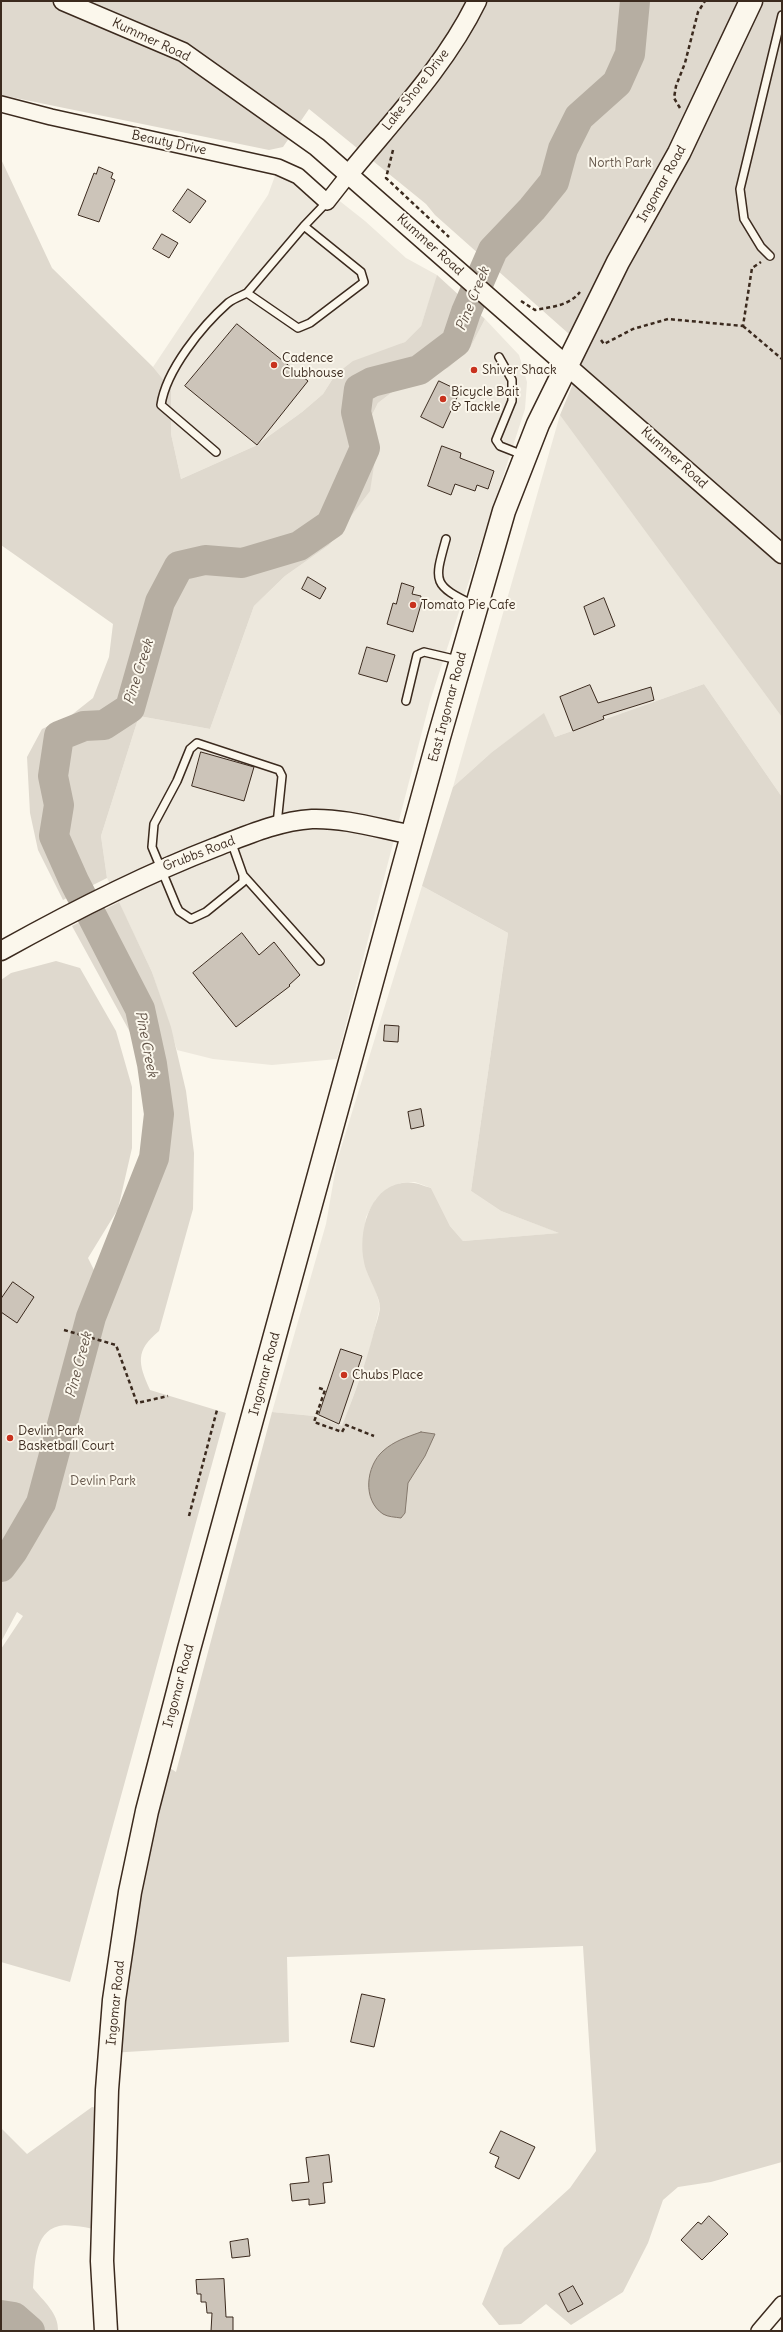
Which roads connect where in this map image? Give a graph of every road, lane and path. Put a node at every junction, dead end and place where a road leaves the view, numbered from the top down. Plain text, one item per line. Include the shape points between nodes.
1 (63, 1) edge
2 (477, 1) edge
3 (705, 1) edge
4 (751, 1) edge
5 (782, 14) edge
6 (1, 104) edge
7 (685, 105) dead end
8 (397, 143) dead end
9 (349, 174) junction
10 (327, 202) junction
11 (304, 226) junction
12 (446, 235) dead end
13 (770, 256) joint
14 (582, 289) dead end
15 (247, 293) junction
16 (518, 298) dead end
17 (589, 323) junction
18 (743, 326) junction
19 (499, 356) dead end
20 (782, 360) edge
21 (566, 364) junction
22 (216, 452) dead end
23 (525, 455) junction
24 (446, 539) dead end
25 (782, 554) edge
26 (476, 606) junction
27 (460, 661) junction
28 (406, 701) dead end
29 (277, 825) junction
30 (413, 835) junction
31 (230, 841) junction
32 (162, 868) junction
33 (243, 875) junction
34 (1, 952) edge
35 (320, 961) dead end
36 (351, 1057) joint
37 (64, 1330) dead end
38 (319, 1388) dead end
39 (168, 1396) dead end
40 (217, 1410) dead end
41 (374, 1436) dead end
42 (189, 1516) dead end
43 (782, 2304) edge
44 (106, 2331) edge
45 (758, 2331) edge

1 - 9 street, Kummer Road via 184,52 317,147
2 - 9 street, Lake Shore Drive via 419,90
3 - 7 path via 698,12 685,63 676,86 674,98 682,112
4 - 17 main road, Ingomar Road via 679,153 618,262
5 - 13 lane via 740,189 744,219 761,247
6 - 10 street, Beauty Drive via 51,118 278,167 298,176
8 - 12 path via 393,149 386,178
9 - 10 street
9 - 21 street, Kummer Road
10 - 11 lane
11 - 15 lane
11 - 15 lane via 361,272 364,282 310,323 298,328
13 - 18 path via 752,268
14 - 16 path via 575,298 560,306 534,310
15 - 22 lane via 229,302 191,343 163,390 161,405
17 - 18 path via 604,344 632,329 668,319
17 - 21 main road, Ingomar Road
18 - 20 path
19 - 23 lane via 512,380 512,401 496,440 500,446
21 - 23 main road, East Ingomar Road
21 - 25 street, Kummer Road
23 - 26 main road, East Ingomar Road via 504,511
24 - 26 lane via 437,570 440,584 449,593
26 - 27 main road, East Ingomar Road
27 - 28 lane via 424,652 417,655
27 - 30 main road, East Ingomar Road
29 - 30 street, Grubbs Road via 301,820 326,819
29 - 31 street, Grubbs Road
29 - 32 lane via 282,776 279,770 198,743 190,749 178,781 154,824 152,847
30 - 36 main road, East Ingomar Road
31 - 32 street, Grubbs Road
31 - 33 lane
32 - 33 lane via 179,911 190,919 206,912 240,885
32 - 34 street, Grubbs Road via 111,892
33 - 35 lane
36 - 44 main road, Ingomar Road via 170,1720 130,1892 114,2000 106,2109 102,2261
37 - 39 path via 116,1345 138,1403
38 - 41 path via 325,1390 314,1422 342,1432 346,1425
40 - 42 path
43 - 45 street

